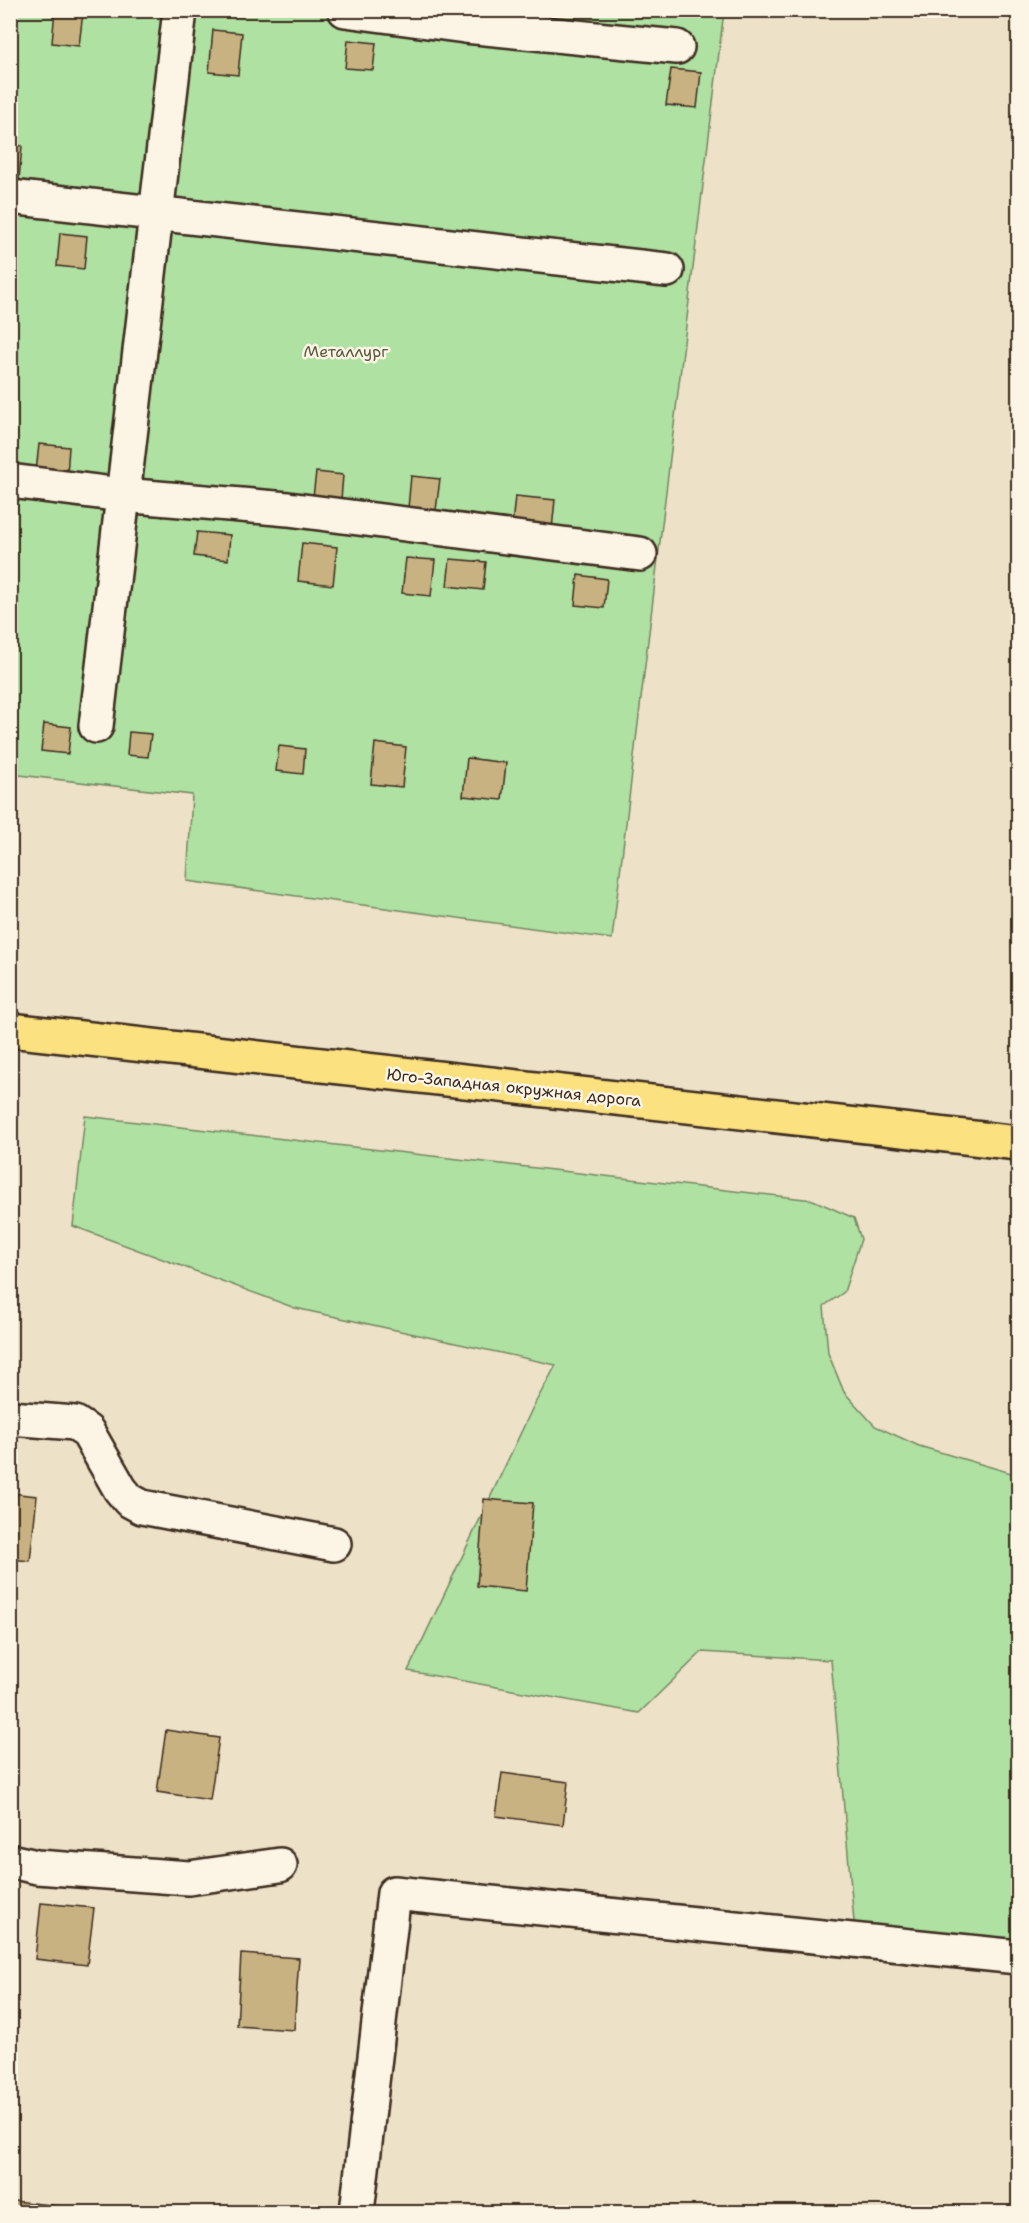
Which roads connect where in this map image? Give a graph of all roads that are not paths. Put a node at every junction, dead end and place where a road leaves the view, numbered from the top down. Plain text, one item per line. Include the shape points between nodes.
1 (180, 10) edge
2 (345, 10) edge
3 (677, 47) dead end
4 (10, 197) edge
5 (156, 213) junction
6 (667, 270) dead end
7 (10, 481) edge
8 (122, 495) junction
9 (640, 554) dead end
10 (96, 726) dead end
11 (10, 1030) edge
12 (1018, 1143) edge
13 (10, 1418) edge
14 (334, 1544) dead end
15 (10, 1861) edge
16 (280, 1865) dead end
17 (1018, 1957) edge
18 (357, 2212) edge

1 - 5 street
2 - 3 street
4 - 5 street
5 - 6 street
5 - 8 street
7 - 8 street
8 - 9 street via 288,509
8 - 10 street
11 - 12 highway, Юго-Западная окружная дорога
13 - 14 street via 75,1423 87,1431 120,1489 142,1507
15 - 16 street via 37,1867 189,1878
17 - 18 street via 394,1893

